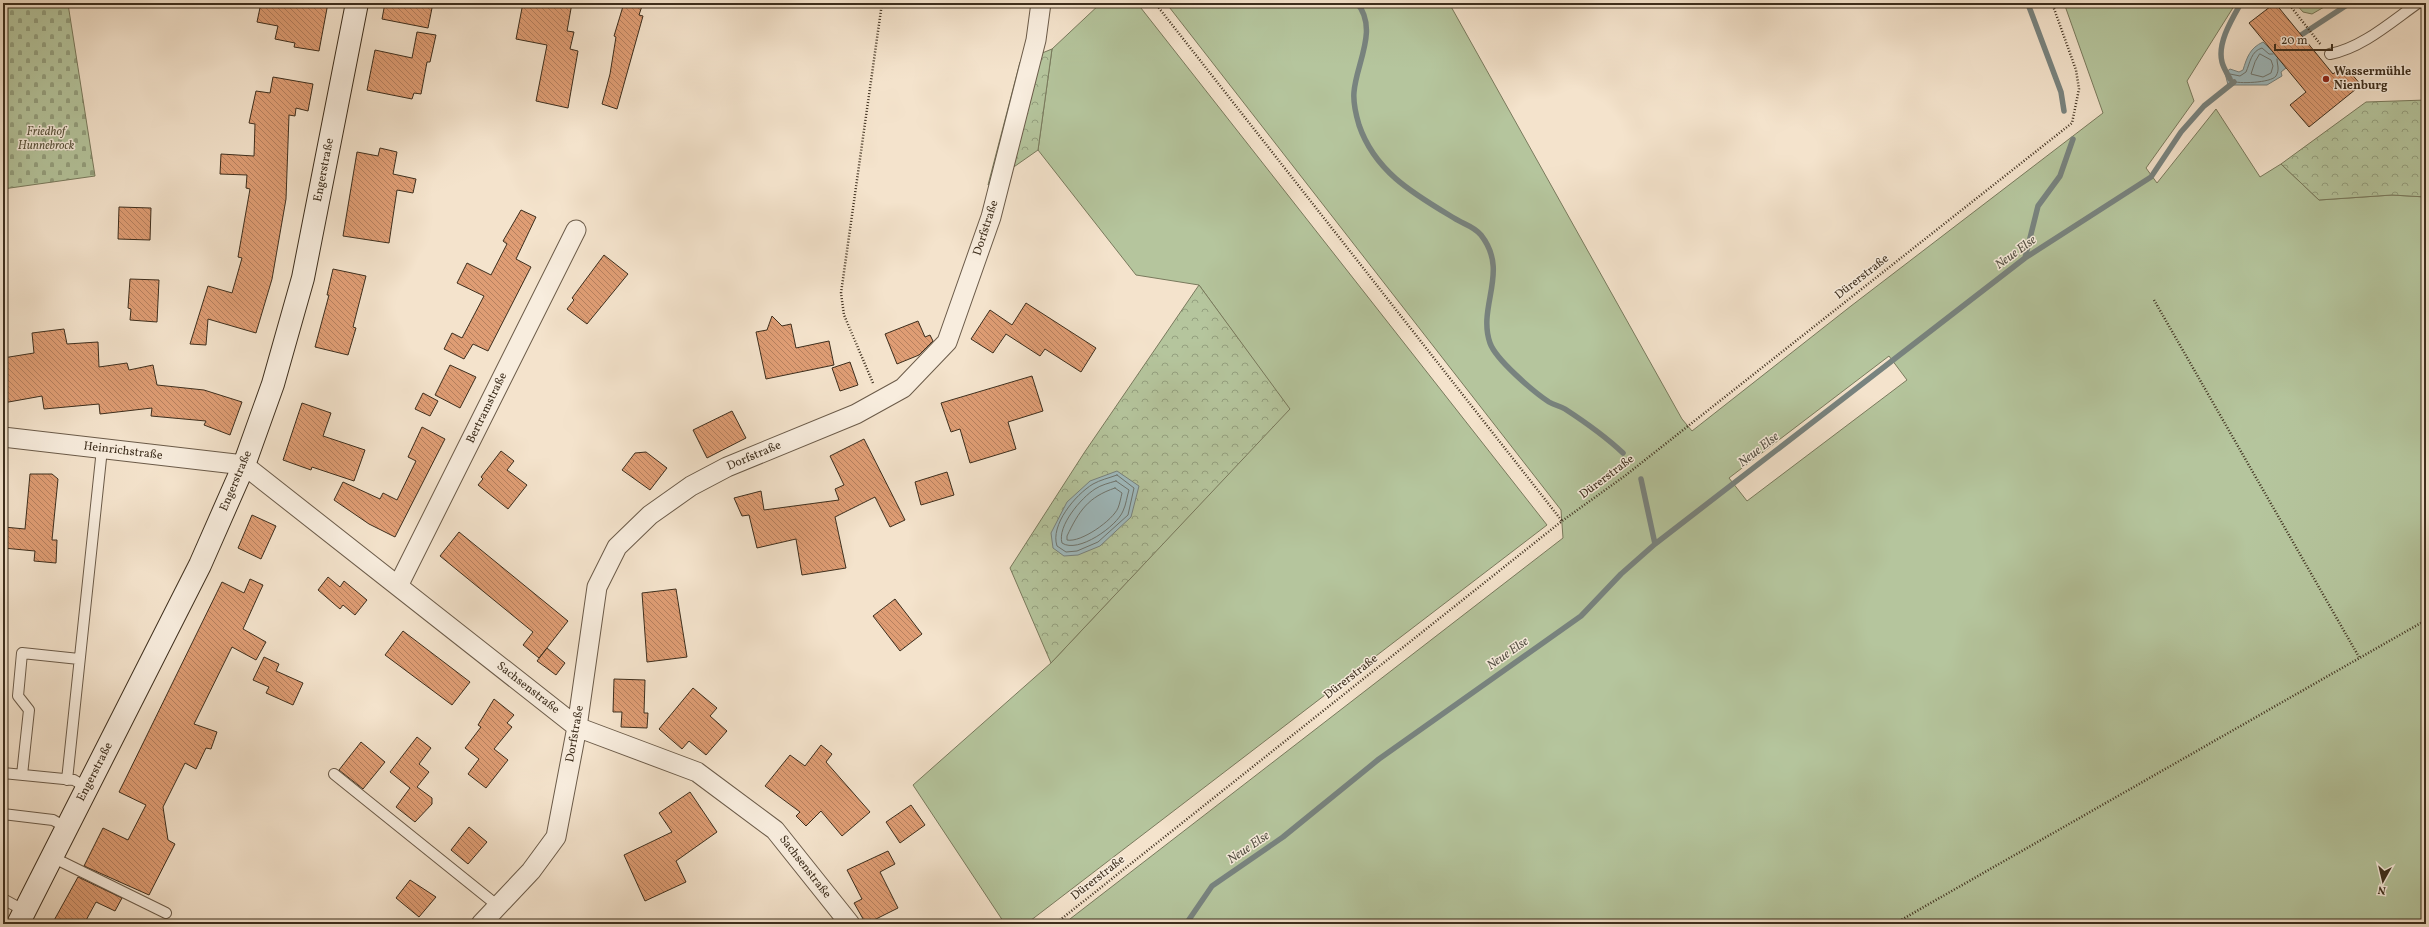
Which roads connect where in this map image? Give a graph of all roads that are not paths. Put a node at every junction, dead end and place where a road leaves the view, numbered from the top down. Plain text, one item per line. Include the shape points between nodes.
1 (357, 3) edge
2 (1041, 3) edge
3 (2418, 3) edge
4 (2330, 54) dead end
5 (576, 230) dead end
6 (3, 437) edge
7 (102, 449) junction
8 (244, 465) junction
9 (398, 586) junction
10 (79, 659) junction
11 (578, 727) junction
12 (3, 773) edge
13 (334, 774) dead end
14 (22, 775) junction
15 (67, 780) junction
16 (87, 788) junction
17 (3, 814) edge
18 (67, 828) junction
19 (52, 857) junction
20 (3, 899) edge
21 (498, 906) junction
22 (166, 913) dead end
23 (21, 917) edge
24 (481, 924) edge
25 (850, 924) edge

1 - 8 main road, Engerstraße via 303,278 273,384
2 - 11 street, Dorfstraße via 1036,40 992,217 947,342 903,388 856,414 727,466 691,486 650,515 617,547 597,587
3 - 4 lane via 2376,33 2342,52
5 - 9 street, Bertramstraße
6 - 7 street, Heinrichstraße
7 - 8 street, Heinrichstraße
7 - 10 lane
8 - 9 street, Sachsenstraße
8 - 16 main road, Engerstraße via 200,565
9 - 11 street, Sachsenstraße
10 - 14 lane via 22,653 18,696 29,710
10 - 15 lane
11 - 21 street, Dorfstraße via 556,837 531,871
11 - 25 street, Sachsenstraße via 697,772 775,830
12 - 14 lane
13 - 21 lane
14 - 15 lane
15 - 16 lane via 74,780
16 - 18 main road, Engerstraße
17 - 18 lane via 53,820
18 - 19 main road, Engerstraße
19 - 22 lane
19 - 23 main road, Engerstraße
20 - 23 lane
21 - 24 street, Dorfstraße

